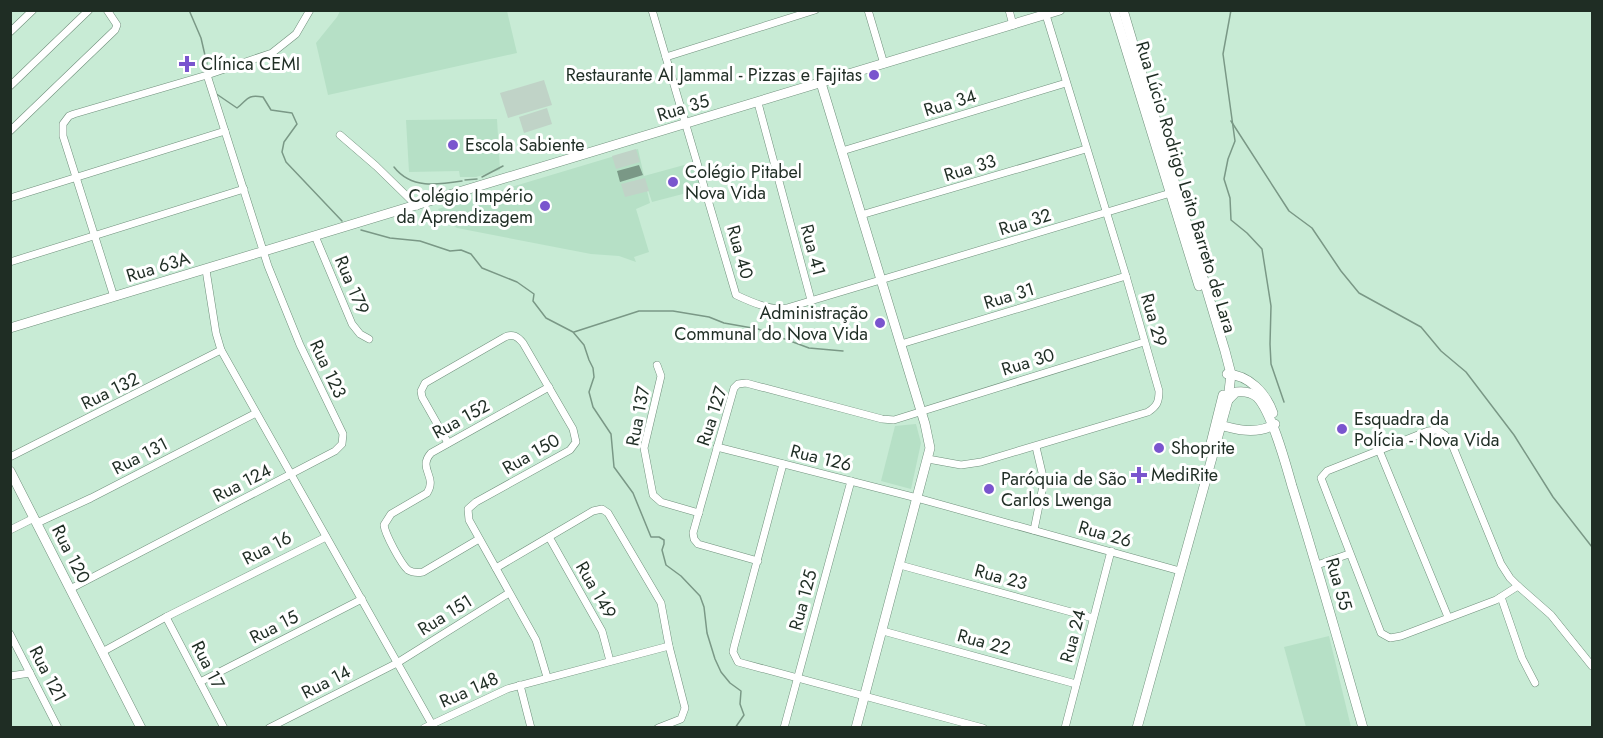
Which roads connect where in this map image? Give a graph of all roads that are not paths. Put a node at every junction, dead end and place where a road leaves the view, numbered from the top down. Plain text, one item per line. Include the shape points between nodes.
1 (33, 10) edge
2 (107, 10) edge
3 (310, 10) edge
4 (652, 10) edge
5 (815, 10) edge
6 (868, 10) edge
7 (1009, 10) edge
8 (1060, 10) edge
9 (1114, 10) edge
10 (1123, 10) edge
11 (84, 12) edge
12 (1046, 15) junction
13 (1012, 25) junction
14 (10, 32) edge
15 (666, 57) junction
16 (884, 64) junction
17 (207, 75) junction
18 (821, 83) junction
19 (1066, 83) junction
20 (10, 86) edge
21 (758, 102) junction
22 (687, 124) junction
23 (10, 131) edge
24 (225, 131) junction
25 (340, 135) dead end
26 (1086, 149) junction
27 (842, 151) junction
28 (75, 178) junction
29 (244, 189) junction
30 (1174, 192) junction
31 (10, 198) edge
32 (417, 206) junction
33 (1106, 213) junction
34 (861, 215) junction
35 (95, 237) junction
36 (315, 237) junction
37 (264, 252) junction
38 (10, 262) edge
39 (206, 270) junction
40 (1126, 276) junction
41 (881, 280) junction
42 (736, 295) joint
43 (114, 297) junction
44 (811, 300) junction
45 (10, 328) edge
46 (369, 339) dead end
47 (1144, 342) junction
48 (901, 344) junction
49 (222, 350) junction
50 (657, 365) dead end
51 (1228, 374) junction
52 (549, 387) junction
53 (1228, 400) junction
54 (921, 411) junction
55 (256, 413) junction
56 (1218, 424) junction
57 (1274, 425) junction
58 (448, 443) junction
59 (717, 447) junction
60 (1035, 447) junction
61 (1379, 450) junction
62 (10, 457) edge
63 (928, 459) junction
64 (783, 464) junction
65 (10, 471) edge
66 (292, 474) junction
67 (850, 481) junction
68 (918, 498) junction
69 (699, 513) junction
70 (36, 521) junction
71 (10, 530) edge
72 (1034, 530) junction
73 (326, 537) junction
74 (549, 537) junction
75 (479, 539) junction
76 (1111, 551) junction
77 (1350, 554) junction
78 (758, 561) junction
79 (1317, 565) junction
80 (900, 566) junction
81 (496, 568) junction
82 (1180, 571) junction
83 (1518, 586) junction
84 (70, 589) junction
85 (509, 593) junction
86 (1501, 597) junction
87 (362, 599) junction
88 (166, 617) junction
89 (1448, 617) junction
90 (1093, 618) junction
91 (883, 631) junction
92 (10, 634) edge
93 (669, 646) junction
94 (104, 651) junction
95 (610, 661) junction
96 (397, 663) junction
97 (1593, 666) edge
98 (30, 672) junction
99 (10, 676) edge
100 (548, 677) junction
101 (797, 679) junction
102 (200, 682) junction
103 (1535, 683) dead end
104 (1076, 684) junction
105 (520, 685) junction
106 (865, 697) junction
107 (433, 726) edge
108 (58, 728) edge
109 (141, 728) edge
110 (224, 728) edge
111 (269, 728) edge
112 (424, 728) edge
113 (531, 728) edge
114 (658, 728) edge
115 (784, 728) edge
116 (856, 728) edge
117 (983, 728) edge
118 (1065, 728) edge
119 (1137, 728) edge
120 (1363, 728) edge

1 - 14 street
2 - 23 street via 117,25 115,30
3 - 17 street via 296,34 281,47
4 - 15 street, Rua 40
5 - 15 street
6 - 16 street
7 - 13 street
8 - 12 street, Rua 35
9 - 30 street, Rua Lúcio Rodrigo Leito Barreto de Lara
10 - 30 street, Rua Lúcio Rodrigo Leito Barreto de Lara
11 - 20 street
12 - 13 street, Rua 35
12 - 19 street, Rua 29
13 - 16 street, Rua 35
15 - 22 street, Rua 40
16 - 18 street, Rua 35
17 - 24 street
17 - 28 street via 69,116 61,129
18 - 21 street, Rua 35
18 - 27 street
19 - 26 street, Rua 29
19 - 27 street, Rua 34
21 - 22 street, Rua 35
21 - 44 street, Rua 41
22 - 32 street, Rua 35
22 - 42 street, Rua 40
24 - 28 street
24 - 29 street
25 - 32 street
26 - 33 street, Rua 29
26 - 34 street, Rua 33
27 - 34 street
28 - 31 street
28 - 35 street
29 - 35 street
29 - 37 street
30 - 33 street, Rua 32
30 - 51 street, Rua Lúcio Rodrigo Leito Barreto de Lara
32 - 36 street, Rua 35
33 - 40 street, Rua 29
33 - 41 street, Rua 32
34 - 41 street
35 - 38 street
35 - 43 street
36 - 37 street, Rua 63A
36 - 46 street, Rua 179 via 352,324
37 - 39 street, Rua 63A
37 - 66 street, Rua 123 via 300,345 343,437 335,451
39 - 43 street, Rua 63A
39 - 49 street, Rua 124
40 - 47 street, Rua 29
40 - 48 street, Rua 31
41 - 44 street, Rua 32
41 - 48 street
42 - 44 street, Rua 32 via 778,309
43 - 45 street, Rua 63A
47 - 54 street, Rua 30
47 - 60 street, Rua 29 via 1159,391 1156,407
48 - 54 street
49 - 55 street, Rua 124
49 - 62 street, Rua 132
50 - 69 street, Rua 137 via 661,376 644,448 654,495 661,502
51 - 53 street
51 - 56 street
51 - 57 street via 1243,378 1262,393 1271,406
52 - 58 street, Rua 152
52 - 58 street, Rua 150 via 520,340 505,337 423,386 422,397
52 - 75 street, Rua 150 via 575,434 575,445 468,509 467,515
53 - 56 street
53 - 57 street via 1241,391 1253,394
54 - 59 street, Rua 127 via 887,420 741,383 734,388
54 - 63 street via 929,441
55 - 66 street, Rua 124
55 - 70 street, Rua 131 via 91,498
56 - 57 street via 1253,431
56 - 82 street
57 - 79 street, Rua 55
58 - 75 street, Rua 152 via 427,458 431,480 427,493 391,514 385,529 404,566 417,573
59 - 64 street, Rua 126
59 - 69 street, Rua 127
60 - 63 street, Rua 29 via 969,465
60 - 72 street via 1044,481
61 - 77 street via 1321,476
61 - 83 street via 1428,431 1437,430 1445,435 1501,564
61 - 89 street
63 - 68 street
64 - 67 street, Rua 126
64 - 78 street
65 - 70 street, Rua 120
66 - 73 street
66 - 84 street, Rua 124
67 - 68 street, Rua 126
67 - 101 street, Rua 125
68 - 72 street, Rua 26
68 - 80 street
69 - 78 street, Rua 127 via 693,533 698,544
70 - 71 street
70 - 84 street, Rua 120
72 - 76 street, Rua 26
73 - 87 street
73 - 88 street, Rua 16
74 - 81 street
74 - 93 street via 593,511 602,509 608,513 661,603
74 - 95 street, Rua 149 via 602,631
75 - 81 street, Rua 150
76 - 82 street, Rua 26
76 - 90 street, Rua 24
77 - 79 street
77 - 89 street via 1386,637 1401,636
78 - 101 street via 734,647 735,658 742,664
79 - 120 street, Rua 55
80 - 90 street, Rua 23
80 - 91 street
81 - 85 street, Rua 150
82 - 119 street
83 - 86 street
83 - 97 street via 1551,615
84 - 94 street, Rua 120
85 - 96 street, Rua 151
85 - 100 street, Rua 150 via 536,640
86 - 89 street
86 - 103 street
87 - 96 street
87 - 102 street, Rua 15
88 - 94 street, Rua 16
88 - 102 street, Rua 17
90 - 104 street, Rua 24
91 - 104 street, Rua 22
91 - 106 street
92 - 98 street, Rua 121
93 - 95 street, Rua 148
93 - 114 street via 686,708 681,719
94 - 109 street
95 - 100 street, Rua 148
96 - 107 street
96 - 111 street, Rua 14
98 - 99 street
98 - 108 street, Rua 121
100 - 105 street, Rua 148
101 - 106 street
101 - 115 street, Rua 125
102 - 110 street, Rua 17
104 - 118 street, Rua 24
105 - 107 street, Rua 148
105 - 113 street
106 - 116 street
106 - 117 street
107 - 112 street, Rua 148

